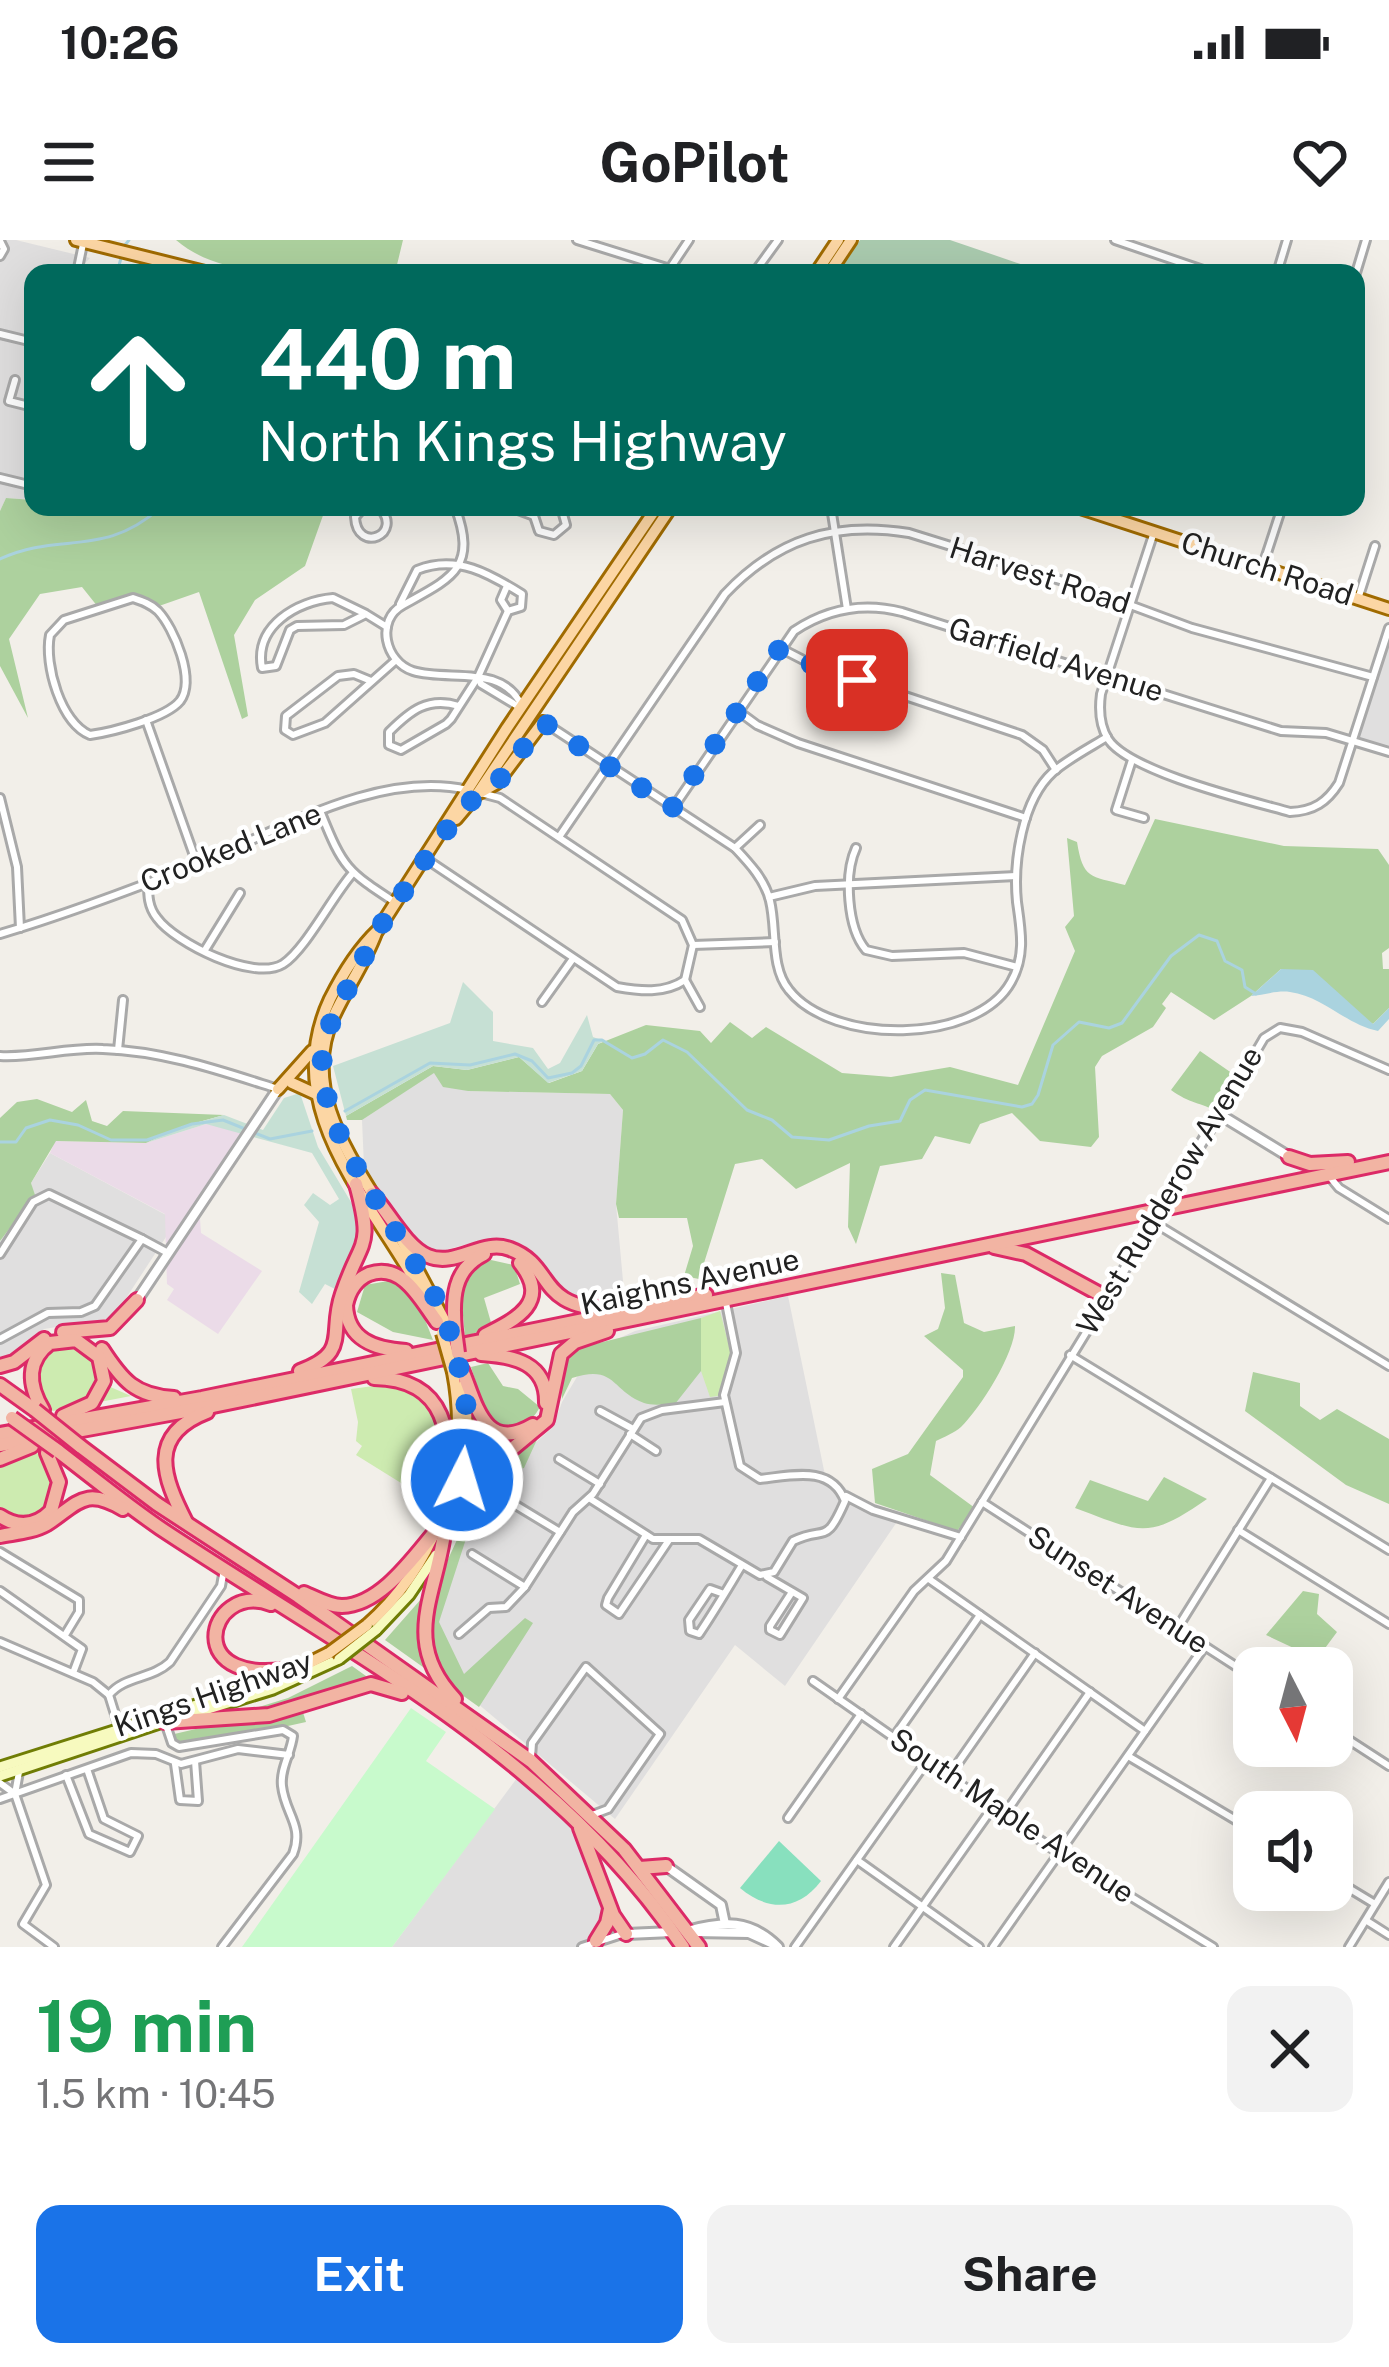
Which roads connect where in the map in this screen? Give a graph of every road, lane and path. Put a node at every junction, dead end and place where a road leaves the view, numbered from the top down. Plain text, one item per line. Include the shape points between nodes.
1 (81, 240) edge
2 (577, 240) edge
3 (1115, 240) edge
4 (0, 241) edge
5 (0, 256) edge
6 (174, 264) edge
7 (647, 264) edge
8 (1186, 264) edge
9 (14, 380) dead end
10 (24, 405) edge
11 (359, 516) edge
12 (385, 516) edge
13 (458, 516) edge
14 (534, 516) edge
15 (564, 516) edge
16 (651, 516) edge
17 (665, 516) edge
18 (832, 516) edge
19 (1105, 516) edge
20 (1279, 516) edge
21 (1154, 532) junction
22 (834, 533) junction
23 (1375, 546) dead end
24 (461, 563) junction
25 (1262, 568) junction
26 (507, 586) junction
27 (1358, 599) junction
28 (1130, 604) junction
29 (398, 608) junction
30 (847, 609) junction
31 (1389, 609) edge
32 (508, 611) junction
33 (366, 614) junction
34 (387, 627) junction
35 (1389, 628) edge
36 (780, 648) junction
37 (396, 659) junction
38 (1106, 674) junction
39 (478, 677) junction
40 (1372, 677) junction
41 (371, 681) junction
42 (459, 706) junction
43 (527, 710) junction
44 (738, 710) junction
45 (146, 720) junction
46 (543, 722) junction
47 (1107, 737) junction
48 (1351, 741) junction
49 (1389, 752) edge
50 (1132, 760) junction
51 (608, 765) junction
52 (1056, 770) junction
53 (497, 783) junction
54 (472, 791) junction
55 (0, 798) edge
56 (500, 798) junction
57 (672, 808) junction
58 (321, 813) junction
59 (1027, 818) junction
60 (1144, 818) dead end
61 (760, 825) dead end
62 (559, 837) junction
63 (735, 848) junction
64 (856, 848) dead end
65 (426, 859) junction
66 (197, 864) junction
67 (352, 874) junction
68 (1017, 876) junction
69 (148, 882) junction
70 (850, 884) junction
71 (240, 892) dead end
72 (770, 897) junction
73 (396, 903) junction
74 (20, 928) junction
75 (378, 930) junction
76 (0, 934) edge
77 (776, 942) junction
78 (693, 945) junction
79 (205, 950) junction
80 (572, 960) junction
81 (1018, 967) junction
82 (685, 980) junction
83 (123, 1000) dead end
84 (542, 1002) dead end
85 (700, 1007) dead end
86 (314, 1049) junction
87 (118, 1050) junction
88 (0, 1056) edge
89 (1389, 1070) edge
90 (313, 1076) junction
91 (292, 1083) junction
92 (278, 1089) junction
93 (316, 1094) junction
94 (1220, 1114) junction
95 (331, 1126) junction
96 (1289, 1157) joint
97 (1389, 1158) edge
98 (1348, 1162) junction
99 (1328, 1174) junction
100 (356, 1184) junction
101 (372, 1194) junction
102 (1164, 1204) junction
103 (1389, 1219) edge
104 (1154, 1222) junction
105 (142, 1239) junction
106 (981, 1246) junction
107 (168, 1253) junction
108 (0, 1254) edge
109 (1107, 1298) junction
110 (725, 1299) junction
111 (136, 1300) junction
112 (635, 1309) junction
113 (661, 1312) junction
114 (446, 1329) junction
115 (70, 1332) junction
116 (0, 1339) edge
117 (463, 1350) junction
118 (425, 1353) junction
119 (1070, 1355) junction
120 (110, 1360) junction
121 (0, 1366) edge
122 (1389, 1366) edge
123 (457, 1371) junction
124 (349, 1377) junction
125 (286, 1381) junction
126 (0, 1385) edge
127 (208, 1402) junction
128 (725, 1402) junction
129 (39, 1410) junction
130 (600, 1411) dead end
131 (6, 1413) edge
132 (36, 1430) junction
133 (55, 1431) junction
134 (632, 1432) junction
135 (0, 1434) edge
136 (0, 1445) edge
137 (656, 1451) dead end
138 (52, 1452) junction
139 (0, 1459) edge
140 (560, 1460) dead end
141 (1270, 1478) junction
142 (599, 1484) junction
143 (844, 1495) junction
144 (448, 1496) junction
145 (590, 1498) junction
146 (509, 1501) dead end
147 (982, 1502) junction
148 (0, 1521) edge
149 (451, 1521) junction
150 (186, 1523) junction
151 (156, 1525) junction
152 (1238, 1530) junction
153 (23, 1532) junction
154 (560, 1532) junction
155 (646, 1535) junction
156 (0, 1536) edge
157 (439, 1537) junction
158 (961, 1537) junction
159 (669, 1540) junction
160 (1389, 1550) edge
161 (0, 1552) edge
162 (472, 1555) dead end
163 (742, 1565) junction
164 (230, 1573) junction
165 (266, 1574) junction
166 (764, 1575) junction
167 (929, 1579) junction
168 (221, 1586) junction
169 (525, 1587) junction
170 (0, 1591) edge
171 (792, 1592) junction
172 (724, 1594) junction
173 (980, 1615) junction
174 (299, 1616) junction
175 (1389, 1624) edge
176 (1178, 1627) junction
177 (459, 1634) dead end
178 (65, 1635) junction
179 (0, 1642) edge
180 (1205, 1646) junction
181 (1035, 1653) junction
182 (334, 1656) junction
183 (1233, 1664) edge
184 (303, 1666) junction
185 (73, 1673) junction
186 (813, 1681) dead end
187 (1090, 1692) junction
188 (109, 1695) junction
189 (838, 1699) junction
190 (861, 1714) junction
191 (165, 1722) junction
192 (459, 1724) junction
193 (118, 1726) junction
194 (1145, 1731) junction
195 (894, 1737) junction
196 (501, 1738) junction
197 (1353, 1743) edge
198 (289, 1755) junction
199 (1128, 1756) junction
200 (195, 1761) junction
201 (531, 1761) junction
202 (927, 1761) junction
203 (176, 1763) junction
204 (1389, 1766) edge
205 (86, 1768) junction
206 (20, 1769) junction
207 (0, 1775) edge
208 (65, 1775) junction
209 (949, 1776) junction
210 (15, 1794) junction
211 (0, 1799) edge
212 (993, 1807) junction
213 (1004, 1815) junction
214 (574, 1816) junction
215 (592, 1816) junction
216 (788, 1818) dead end
217 (1233, 1818) edge
218 (1060, 1852) junction
219 (857, 1860) junction
220 (666, 1866) junction
221 (640, 1868) junction
222 (1389, 1882) edge
223 (659, 1891) junction
224 (1353, 1891) edge
225 (1375, 1904) junction
226 (922, 1907) junction
227 (610, 1908) junction
228 (1365, 1920) junction
229 (725, 1924) junction
230 (680, 1931) junction
231 (626, 1934) junction
232 (1389, 1935) edge
233 (589, 1944) edge
234 (54, 1947) edge
235 (222, 1947) edge
236 (683, 1947) edge
237 (698, 1947) edge
238 (795, 1947) edge
239 (894, 1947) edge
240 (979, 1947) edge
241 (993, 1947) edge
242 (1213, 1947) edge
243 (1349, 1947) edge

1 - 6 main road
2 - 7 street
3 - 8 street
4 - 5 street
9 - 10 street via 9,401
11 - 12 street via 368,538 386,529
13 - 24 street
14 - 15 street via 539,531 554,535 566,525
16 - 43 main road
17 - 43 main road
18 - 22 street
19 - 21 main road, Church Road
20 - 25 street
21 - 25 main road, Church Road
21 - 28 street
22 - 28 street, Harvest Road via 909,533
22 - 30 street
22 - 51 street, Harvest Road via 788,544 752,566
23 - 27 street
24 - 26 street
24 - 29 street via 442,585
24 - 29 street via 417,570
25 - 27 main road, Church Road
26 - 32 street via 500,600
26 - 32 street via 523,598
27 - 31 main road, Church Road
28 - 38 street
28 - 40 street, Harvest Road
29 - 34 street
30 - 36 street, Garfield Avenue via 813,619
30 - 38 street, Garfield Avenue via 881,607
32 - 39 street
33 - 33 street via 344,625 297,626 276,666 262,668 261,649 286,614 333,598
33 - 34 street
34 - 37 street
35 - 40 street
36 - 44 street, Garfield Avenue
36 - 52 street via 1022,735
37 - 39 street via 419,673
37 - 41 street
38 - 47 street via 1100,705
38 - 48 street, Garfield Avenue via 1281,731
39 - 42 street
39 - 43 street
40 - 48 street
41 - 41 street via 314,730 285,730 286,716 338,676
42 - 42 street via 411,747 388,745 389,732 414,708
43 - 46 street
43 - 54 main road
44 - 57 street, Garfield Avenue
44 - 59 street via 798,743
45 - 45 street via 96,735 76,728 48,658 58,623 133,598 161,615 182,661 184,690 179,702
45 - 66 street
46 - 51 street
46 - 53 main road
47 - 50 street
47 - 52 street
48 - 49 street, Garfield Avenue
48 - 50 street via 1328,800 1301,811
50 - 60 street via 1116,810
51 - 57 street
51 - 62 street, Harvest Road
52 - 59 street
53 - 54 main road
53 - 56 main road
54 - 56 street, Crooked Lane
54 - 58 street, Crooked Lane via 380,793
54 - 65 main road
55 - 74 street via 17,867
56 - 62 street
57 - 63 street
58 - 66 street, Crooked Lane
58 - 67 street
59 - 68 street
61 - 63 street
62 - 78 street via 682,920
63 - 72 street
64 - 70 street
65 - 73 main road
65 - 80 street
66 - 69 street, Crooked Lane
67 - 73 street
67 - 79 street via 280,965 257,971
68 - 70 street
68 - 81 street
69 - 74 street, Crooked Lane
69 - 79 street via 158,920
70 - 72 street
70 - 81 street via 866,950 964,952
71 - 79 street
72 - 77 street
73 - 75 main road
74 - 76 street, Crooked Lane
75 - 86 main road via 336,988
75 - 95 main road via 326,1036 322,1074
77 - 78 street
77 - 81 street via 789,991 863,1029 953,1023 1003,995
78 - 82 street
80 - 82 street via 616,987 665,989
80 - 84 street
82 - 85 street
83 - 87 street
86 - 90 main road
86 - 92 main road
87 - 88 street
87 - 92 street
89 - 94 street, West Rudderow Avenue via 1296,1030 1273,1030
90 - 91 street
90 - 93 main road
91 - 92 street
91 - 93 main road
92 - 107 street
93 - 95 main road
94 - 96 street
94 - 102 street, West Rudderow Avenue
95 - 100 main road, Kings Highway
95 - 101 main road
96 - 98 highway
97 - 98 highway, Kaighns Avenue
97 - 99 highway, Kaighns Avenue
98 - 102 highway, Kaighns Avenue
99 - 102 highway, Kaighns Avenue
99 - 103 street
100 - 114 main road, Kings Highway
100 - 125 highway via 366,1239 340,1299 336,1343 321,1362
101 - 112 highway via 430,1257 508,1248 566,1302
101 - 114 main road via 433,1292
102 - 104 street, West Rudderow Avenue
102 - 106 highway, Kaighns Avenue
102 - 112 highway, Kaighns Avenue
104 - 109 street, West Rudderow Avenue
104 - 122 street
105 - 107 street
105 - 108 street via 49,1194 34,1202
105 - 116 street via 95,1306 48,1313
106 - 109 highway via 1026,1254
106 - 110 highway, Kaighns Avenue
107 - 111 street
109 - 119 street, West Rudderow Avenue
110 - 113 highway, Kaighns Avenue
110 - 128 street via 736,1353
111 - 115 highway via 114,1326
111 - 120 highway
112 - 117 highway, Kaighns Avenue
113 - 117 highway, Kaighns Avenue
113 - 149 highway via 563,1350 547,1420 480,1475
114 - 117 highway, bridge
114 - 117 highway via 467,1265 491,1253 520,1262 531,1285 525,1310
114 - 118 highway via 392,1273 364,1277 349,1294 347,1320 360,1338
114 - 123 main road, Kings Highway, bridge
115 - 120 highway via 92,1340
115 - 121 highway
117 - 118 highway, Kaighns Avenue
117 - 123 main road, bridge
117 - 123 highway via 534,1369 546,1394 540,1419 517,1432 489,1427
117 - 124 highway, Kaighns Avenue
118 - 125 highway, Kaighns Avenue
119 - 141 street
119 - 147 street, West Rudderow Avenue
120 - 127 highway via 141,1393
123 - 144 main road, Kings Highway via 459,1431
123 - 149 main road via 467,1447
124 - 127 highway, Kaighns Avenue
124 - 144 highway via 402,1380 430,1397 447,1437
125 - 127 highway, Kaighns Avenue
126 - 129 highway
127 - 132 highway, Kaighns Avenue
127 - 133 highway, Kaighns Avenue
127 - 150 highway via 167,1450 168,1488
128 - 134 street via 651,1412
128 - 143 street via 736,1457 748,1473 763,1479 808,1472
129 - 132 highway via 31,1382 39,1353 60,1340 90,1346 103,1366 99,1395
129 - 133 highway, bridge
130 - 134 street
131 - 132 highway, bridge
132 - 135 highway, Kaighns Avenue
132 - 138 highway, bridge
133 - 136 highway, Kaighns Avenue
133 - 139 highway
133 - 150 highway, bridge
134 - 137 street
134 - 142 street
138 - 148 highway via 54,1507 29,1524
138 - 151 highway
140 - 142 street
141 - 152 street
141 - 160 street
142 - 145 street
143 - 158 street
143 - 166 street via 825,1535 796,1539
144 - 157 main road, Kings Highway
145 - 154 street
145 - 155 street
146 - 154 street
147 - 158 street, West Rudderow Avenue
147 - 176 street, Sunset Avenue
148 - 153 highway
149 - 157 main road
150 - 165 highway
151 - 153 highway via 93,1497
151 - 164 highway
152 - 175 street
152 - 176 street
153 - 156 highway
154 - 169 street
155 - 159 street
155 - 159 street via 608,1598 606,1606 619,1614
157 - 165 highway via 347,1606
157 - 182 main road, Kings Highway, bridge via 372,1628
157 - 196 highway via 425,1607 430,1655 446,1690
158 - 167 street, West Rudderow Avenue
159 - 163 street via 699,1539
161 - 178 street via 79,1600
162 - 169 street
163 - 166 street
163 - 172 street
164 - 168 street
164 - 168 street
164 - 174 highway
165 - 196 highway
166 - 171 street
167 - 173 street
167 - 189 street, West Rudderow Avenue
168 - 188 street via 166,1667
169 - 177 street
170 - 178 street
171 - 171 street via 770,1630 780,1635 802,1598
172 - 172 street via 699,1634 690,1631 710,1589
173 - 181 street
173 - 195 street
174 - 184 highway via 245,1600 224,1614 217,1637 226,1660 244,1671
174 - 192 highway
176 - 180 street, Sunset Avenue
178 - 185 street via 82,1649
179 - 185 street
180 - 183 street, Sunset Avenue
180 - 194 street
181 - 187 street
181 - 209 street
182 - 184 main road, Kings Highway
182 - 191 main road, Kings Highway via 273,1689
184 - 193 main road, Kings Highway
185 - 188 street
186 - 189 street, South Maple Avenue
187 - 194 street
187 - 213 street
188 - 193 street
189 - 190 street, South Maple Avenue
190 - 195 street, South Maple Avenue
190 - 216 street
191 - 192 highway via 276,1714 375,1683
191 - 198 street via 179,1747 283,1730 293,1736
191 - 206 main road, Kings Highway
192 - 214 highway
193 - 207 main road, Kings Highway
194 - 199 street
195 - 202 street, South Maple Avenue
196 - 201 highway
197 - 204 street
198 - 200 street via 238,1749
198 - 235 street via 282,1788 298,1841
199 - 217 street
199 - 218 street
200 - 203 street
200 - 203 street via 198,1802 180,1800
201 - 215 highway
201 - 215 street via 532,1744 586,1667 660,1734 608,1809
202 - 209 street, South Maple Avenue
202 - 219 street
203 - 205 street via 143,1752
205 - 208 street
205 - 208 street via 104,1819 138,1836 130,1852 89,1834
206 - 207 main road, Kings Highway
206 - 210 street
207 - 210 street
208 - 210 street
209 - 212 street, South Maple Avenue
210 - 211 street
210 - 234 street via 46,1885 23,1924
212 - 213 street, South Maple Avenue
212 - 226 street
213 - 218 street, South Maple Avenue
214 - 227 highway
214 - 230 highway
215 - 221 highway
218 - 241 street
218 - 242 street, South Maple Avenue
219 - 226 street
219 - 238 street
220 - 221 highway
220 - 223 highway
220 - 229 street via 721,1905
221 - 223 highway
222 - 225 street
223 - 230 highway
224 - 225 street
225 - 228 street
226 - 239 street
226 - 240 street
227 - 231 highway
227 - 233 highway
228 - 232 street
228 - 243 street
229 - 230 street
229 - 230 street via 752,1925 778,1947 746,1933
230 - 231 street
230 - 236 highway
230 - 237 highway
231 - 233 street

